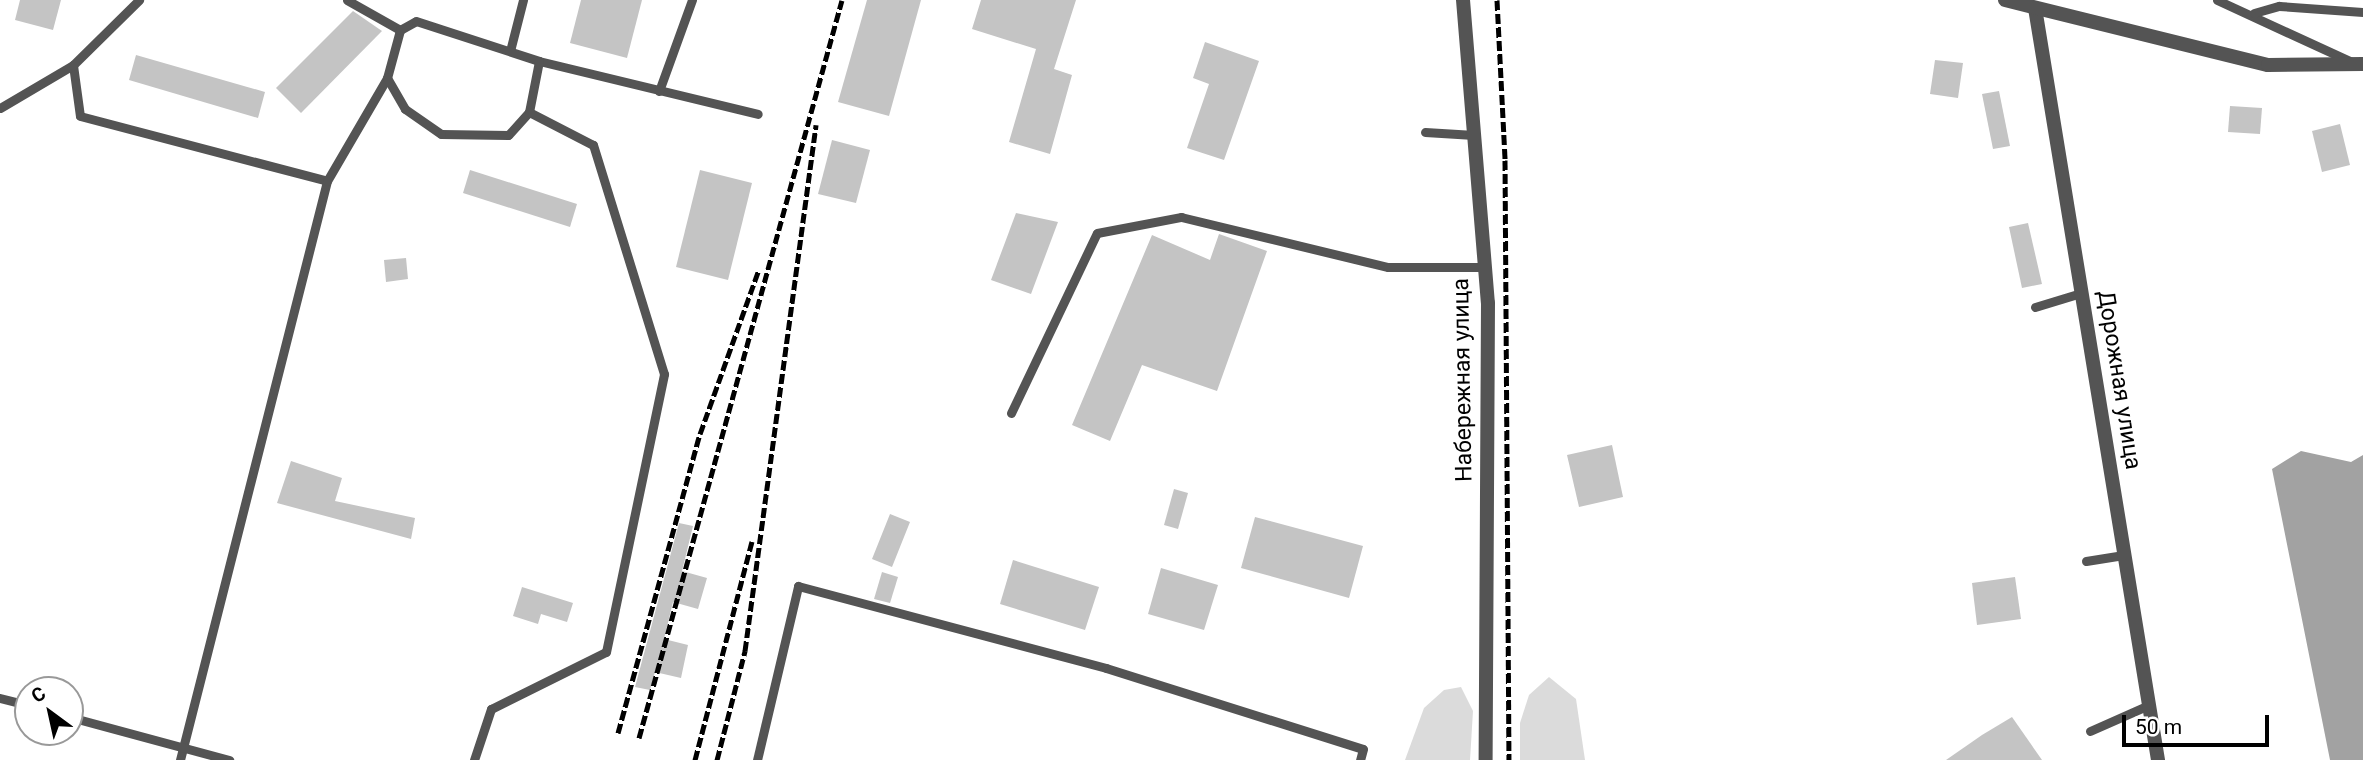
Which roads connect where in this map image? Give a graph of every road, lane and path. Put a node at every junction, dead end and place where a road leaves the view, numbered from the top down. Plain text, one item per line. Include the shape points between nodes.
1 (139, 0) edge
2 (347, 0) edge
3 (523, 0) edge
4 (692, 0) edge
5 (1463, 0) edge
6 (2005, 0) edge
7 (2217, 0) edge
8 (2035, 8) junction
9 (2363, 12) edge
10 (2253, 13) junction
11 (400, 30) junction
12 (510, 51) junction
13 (539, 61) junction
14 (2360, 64) edge
15 (73, 65) junction
16 (387, 78) junction
17 (659, 91) junction
18 (0, 108) edge
19 (529, 113) junction
20 (758, 114) dead end
21 (1425, 132) dead end
22 (1474, 135) junction
23 (327, 181) junction
24 (1485, 267) junction
25 (2081, 293) junction
26 (2035, 307) dead end
27 (1011, 414) dead end
28 (2124, 555) junction
29 (2086, 561) dead end
30 (2149, 705) junction
31 (84, 721) edge
32 (2090, 731) dead end
33 (183, 748) junction
34 (180, 760) edge
35 (229, 760) edge
36 (474, 760) edge
37 (757, 760) edge
38 (1360, 760) edge
39 (1486, 760) edge
40 (2158, 760) edge

1 - 15 lane
2 - 11 lane
3 - 12 lane
4 - 17 lane
5 - 22 street, Набережная улица
6 - 8 street
7 - 10 lane
8 - 14 street via 2268,65
8 - 25 street, Дорожная улица
9 - 10 lane via 2279,6
10 - 14 lane
11 - 12 lane via 416,21
11 - 16 lane
12 - 13 lane
13 - 17 lane
13 - 19 lane
15 - 18 lane
15 - 23 lane via 80,116
16 - 19 lane via 405,109 441,134 508,135
16 - 23 lane
17 - 20 lane
19 - 36 lane via 593,145 664,374 606,652 491,709
21 - 22 lane
22 - 24 street, Набережная улица
23 - 33 lane
24 - 27 lane via 1388,267 1181,217 1097,233
24 - 39 street, Набережная улица
25 - 26 lane
25 - 28 street, Дорожная улица
28 - 29 lane
28 - 30 street, Дорожная улица
30 - 32 lane
30 - 40 street, Дорожная улица
31 - 33 lane
33 - 34 lane
33 - 35 lane
37 - 38 lane via 798,586 1105,668 1363,749

